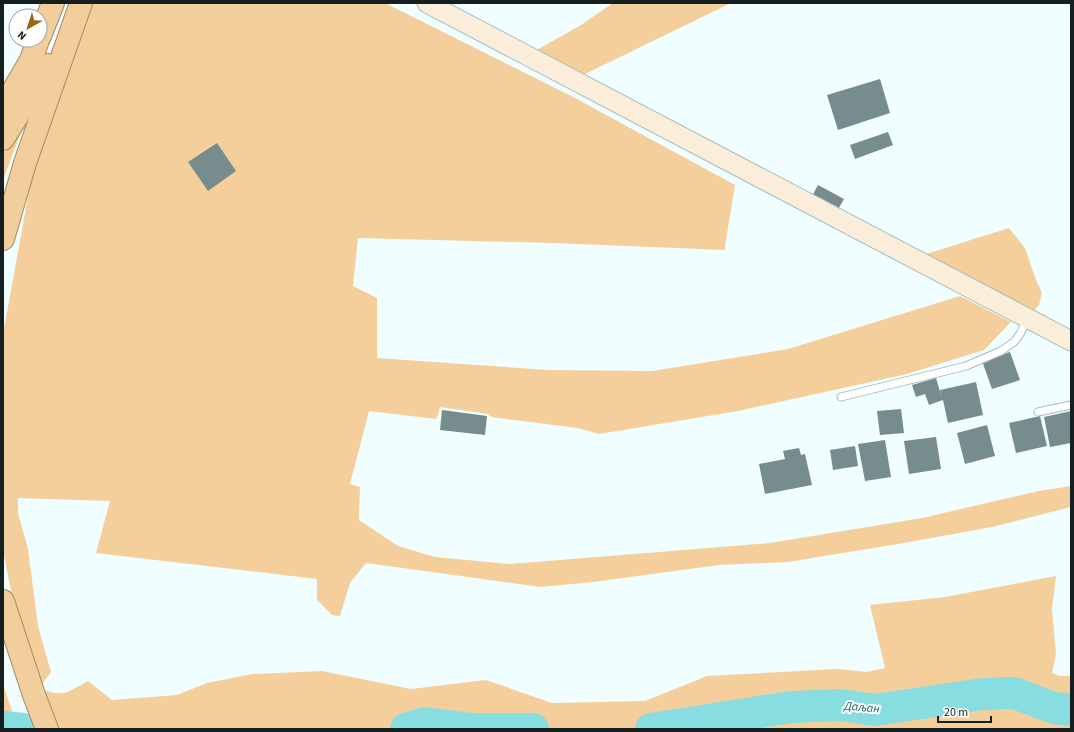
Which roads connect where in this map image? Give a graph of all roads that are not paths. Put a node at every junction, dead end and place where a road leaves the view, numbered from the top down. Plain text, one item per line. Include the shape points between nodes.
1 (53, 3) edge
2 (80, 3) edge
3 (427, 3) edge
4 (48, 16) edge
5 (24, 48) edge
6 (35, 48) edge
7 (3, 87) edge
8 (3, 108) edge
9 (3, 139) edge
10 (3, 239) edge
11 (1027, 318) junction
12 (1071, 341) edge
13 (841, 397) dead end
14 (1071, 405) edge
15 (1038, 412) dead end
16 (3, 601) edge
17 (47, 729) edge

1 - 4 highway
2 - 9 highway via 42,77
2 - 10 highway via 25,163
3 - 11 main road
5 - 7 highway
6 - 8 highway
11 - 12 main road
11 - 13 lane via 1014,342 1001,351 966,366
14 - 15 lane
16 - 17 highway

